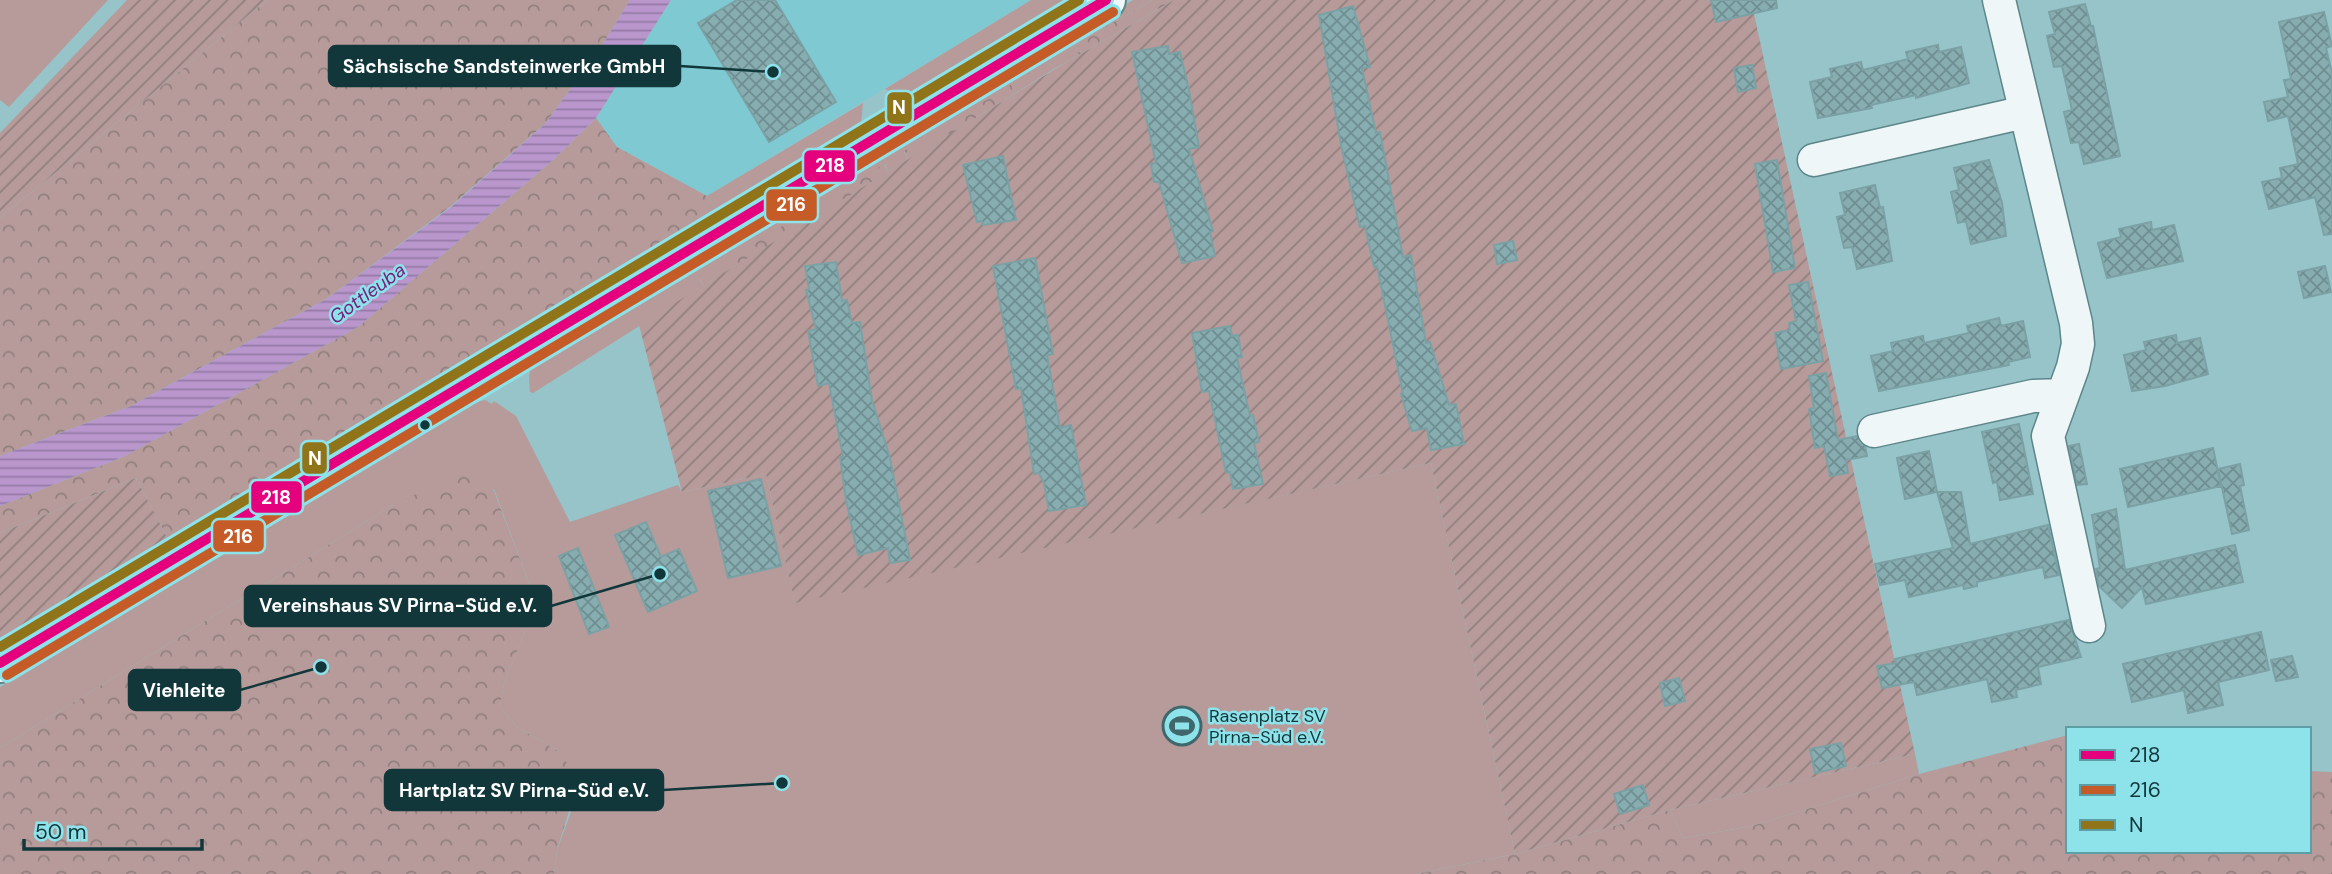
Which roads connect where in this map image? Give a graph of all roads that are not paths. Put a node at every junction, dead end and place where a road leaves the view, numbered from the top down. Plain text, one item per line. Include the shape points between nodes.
1 (1106, 0) edge
2 (1999, 0) edge
3 (2025, 112) junction
4 (1814, 160) dead end
5 (2061, 394) junction
6 (1874, 431) dead end
7 (2089, 626) dead end
8 (0, 663) edge

1 - 8 main road
2 - 3 street
3 - 4 street
3 - 5 street via 2077,333 2073,367
5 - 6 street
5 - 7 street via 2048,436

